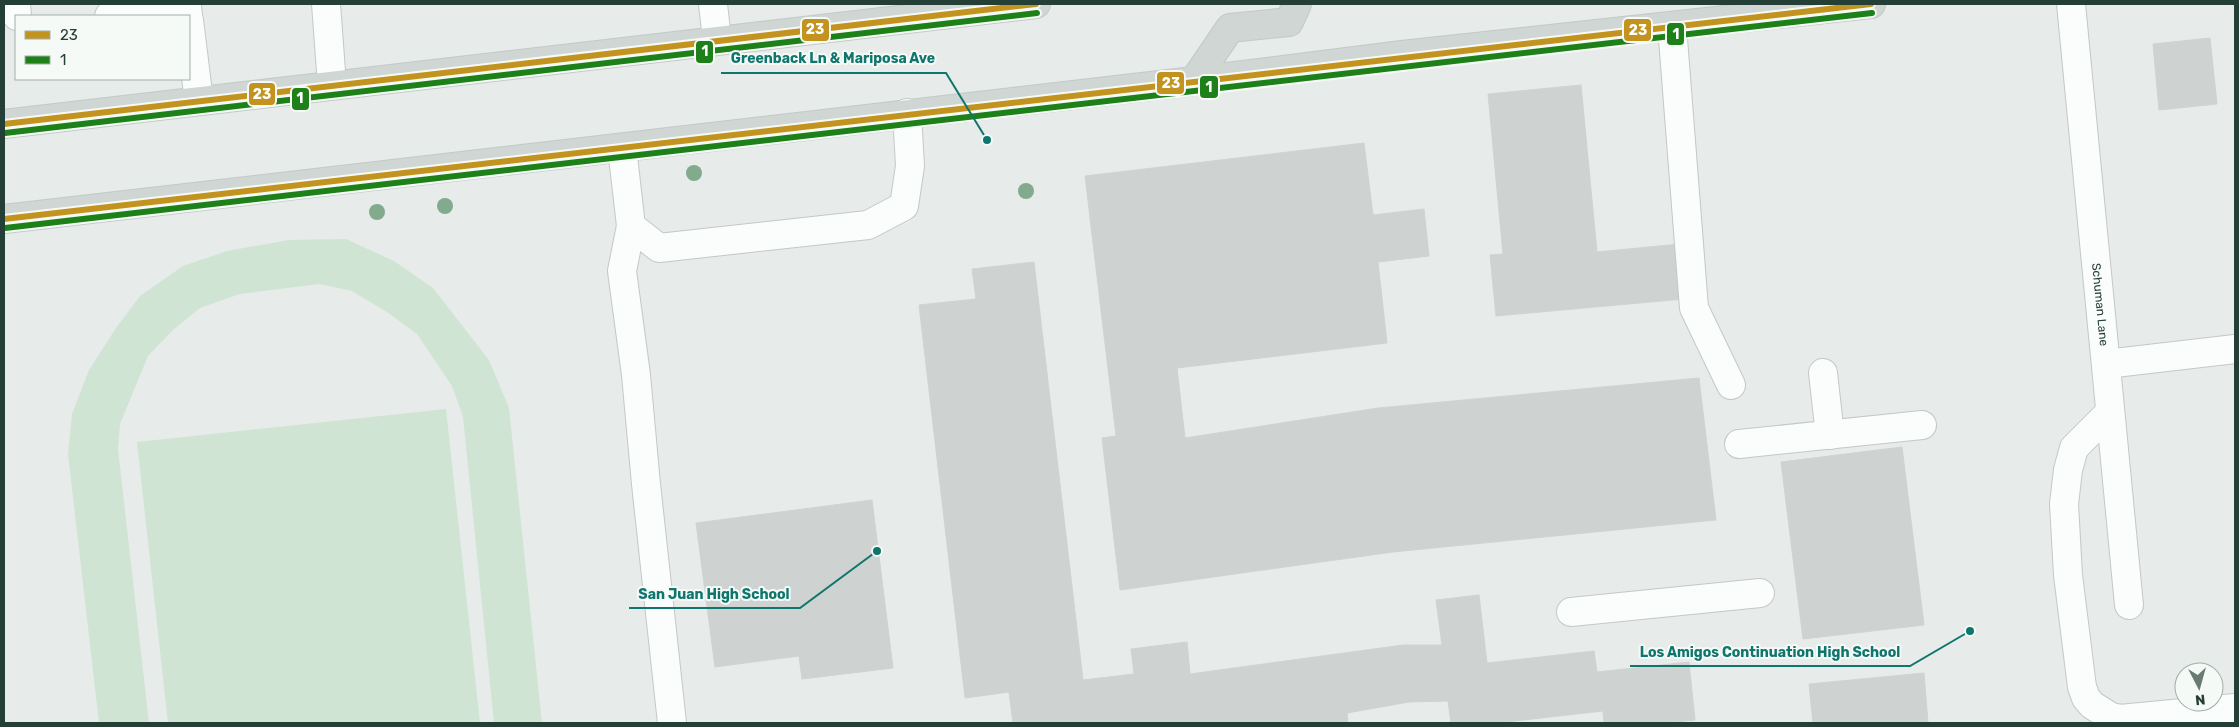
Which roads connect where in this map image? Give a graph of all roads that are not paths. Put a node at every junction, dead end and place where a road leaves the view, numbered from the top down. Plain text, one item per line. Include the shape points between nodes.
1 (326, 4) edge
2 (713, 4) edge
3 (1036, 4) edge
4 (1297, 4) edge
5 (1871, 4) edge
6 (2070, 4) edge
7 (117, 15) edge
8 (188, 15) edge
9 (1672, 26) junction
10 (190, 28) edge
11 (717, 40) junction
12 (1194, 81) junction
13 (332, 85) junction
14 (199, 101) junction
15 (907, 113) junction
16 (4, 124) edge
17 (622, 148) junction
18 (4, 219) edge
19 (631, 226) junction
20 (2235, 349) edge
21 (2106, 364) junction
22 (1823, 373) dead end
23 (1731, 385) dead end
24 (2110, 412) junction
25 (1922, 425) dead end
26 (1830, 435) junction
27 (1739, 444) dead end
28 (1760, 593) dead end
29 (2129, 606) dead end
30 (1571, 612) dead end
31 (2235, 708) edge
32 (672, 723) edge

1 - 13 lane
2 - 11 lane
3 - 11 main road
4 - 12 main road via 1288,22 1230,28
5 - 9 main road
6 - 21 lane, Schuman Lane
7 - 8 lane via 187,6
9 - 12 main road
9 - 23 lane via 1694,308
10 - 14 lane
11 - 13 main road
12 - 15 main road
13 - 14 main road
14 - 16 main road
15 - 17 main road
15 - 19 lane via 910,166 904,206 868,225 658,248
17 - 18 main road
17 - 19 lane
19 - 32 lane via 622,271
20 - 21 lane
21 - 24 lane, Schuman Lane
22 - 26 lane
24 - 29 lane, Schuman Lane
24 - 31 lane via 2074,448 2064,504 2068,575 2086,698 2101,712 2120,720
25 - 26 lane
26 - 27 lane
28 - 30 lane

